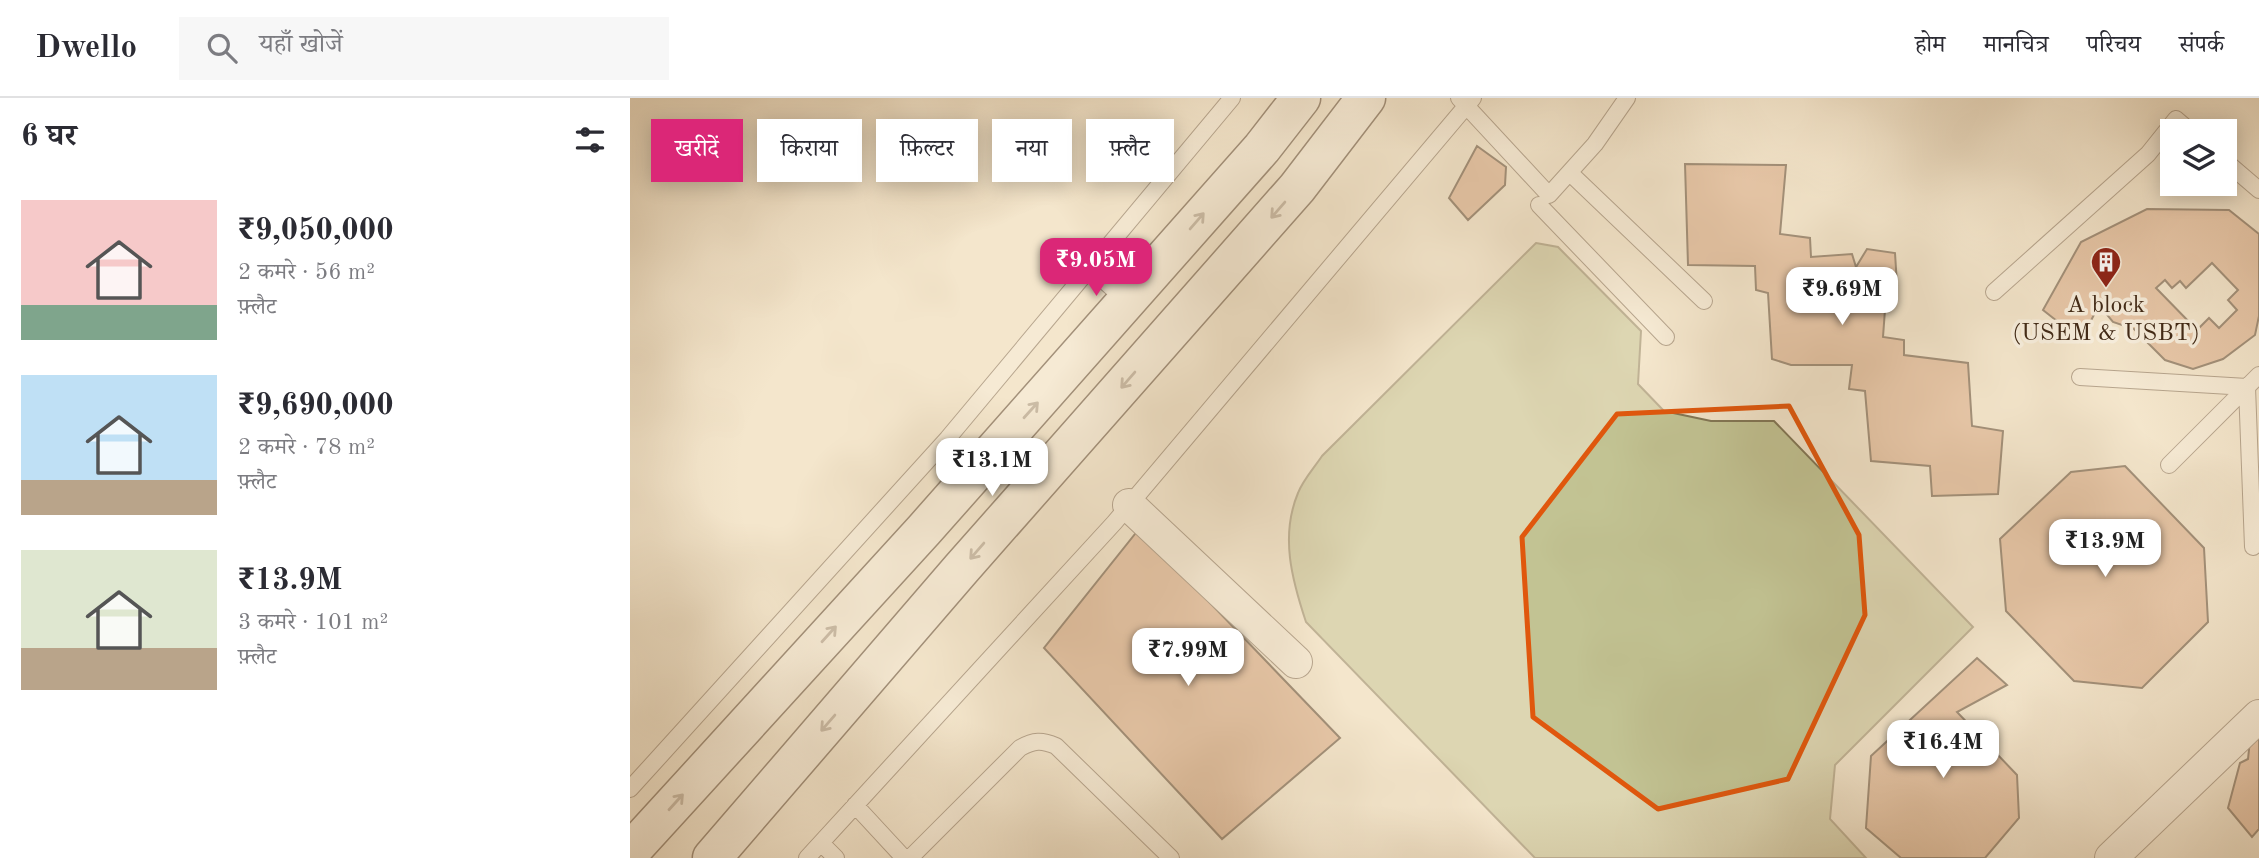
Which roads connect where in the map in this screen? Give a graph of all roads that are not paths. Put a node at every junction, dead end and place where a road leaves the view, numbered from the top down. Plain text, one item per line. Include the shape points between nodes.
1 (1232, 98) edge
2 (1301, 98) edge
3 (1366, 98) edge
4 (1627, 98) edge
5 (1466, 101) edge
6 (2160, 138) edge
7 (2237, 171) edge
8 (1570, 173) junction
9 (2259, 190) edge
10 (1539, 205) dead end
11 (1095, 262) junction
12 (1994, 292) dead end
13 (1132, 295) junction
14 (1704, 301) dead end
15 (1666, 337) dead end
16 (2259, 375) edge
17 (2080, 377) dead end
18 (2247, 387) junction
19 (2169, 465) dead end
20 (1129, 505) junction
21 (2253, 547) dead end
22 (1296, 662) dead end
23 (2259, 716) edge
24 (630, 789) edge
25 (855, 806) junction
26 (821, 843) junction
27 (630, 852) edge
28 (712, 858) edge
29 (807, 858) edge
30 (836, 858) edge
31 (904, 858) edge
32 (910, 858) edge
33 (1171, 858) edge
34 (2111, 858) edge

1 - 11 lane
13 -> 2 main road
3 -> 28 main road via 1297,188
4 - 8 lane
5 - 8 lane via 1549,195
5 - 20 lane
6 - 12 lane
7 - 9 lane
8 - 14 lane
10 - 15 lane
11 - 13 street
11 - 24 lane via 948,439
27 -> 13 main road
16 - 18 lane
17 - 18 lane
18 - 19 lane
18 - 21 lane
20 - 22 street
20 - 25 lane
23 - 34 street
25 - 26 lane
25 - 31 lane
26 - 29 lane
26 - 30 lane
32 - 33 lane via 1032,741 1056,746

